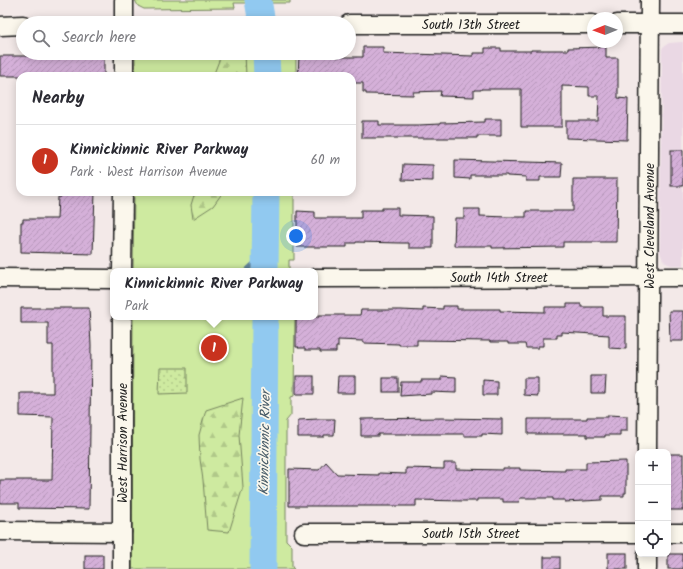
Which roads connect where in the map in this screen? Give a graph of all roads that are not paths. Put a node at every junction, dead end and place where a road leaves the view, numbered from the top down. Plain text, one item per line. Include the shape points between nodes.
1 (124, 0) edge
2 (650, 0) edge
3 (124, 16) edge
4 (356, 24) edge
5 (587, 24) edge
6 (623, 24) edge
7 (651, 24) junction
8 (683, 24) edge
9 (16, 25) edge
10 (0, 26) edge
11 (124, 60) edge
12 (124, 72) edge
13 (123, 196) edge
14 (122, 268) edge
15 (649, 277) junction
16 (683, 277) edge
17 (0, 278) edge
18 (318, 278) edge
19 (110, 279) edge
20 (122, 320) edge
21 (647, 449) edge
22 (0, 531) edge
23 (122, 532) junction
24 (304, 533) dead end
25 (635, 533) edge
26 (671, 533) edge
27 (683, 533) edge
28 (647, 557) edge
29 (122, 569) edge
30 (646, 569) edge

1 - 3 street
2 - 7 street, West Cleveland Avenue
4 - 5 street, South 13th Street
6 - 7 street
7 - 8 street
7 - 15 street, West Cleveland Avenue
9 - 10 street
11 - 12 street
13 - 14 street
15 - 16 street, South 14th Street
15 - 18 street, South 14th Street
15 - 21 street, West Cleveland Avenue
17 - 19 street
20 - 23 street, West Harrison Avenue
22 - 23 street
23 - 29 street, West Harrison Avenue
24 - 25 street, South 15th Street
26 - 27 street
28 - 30 street

